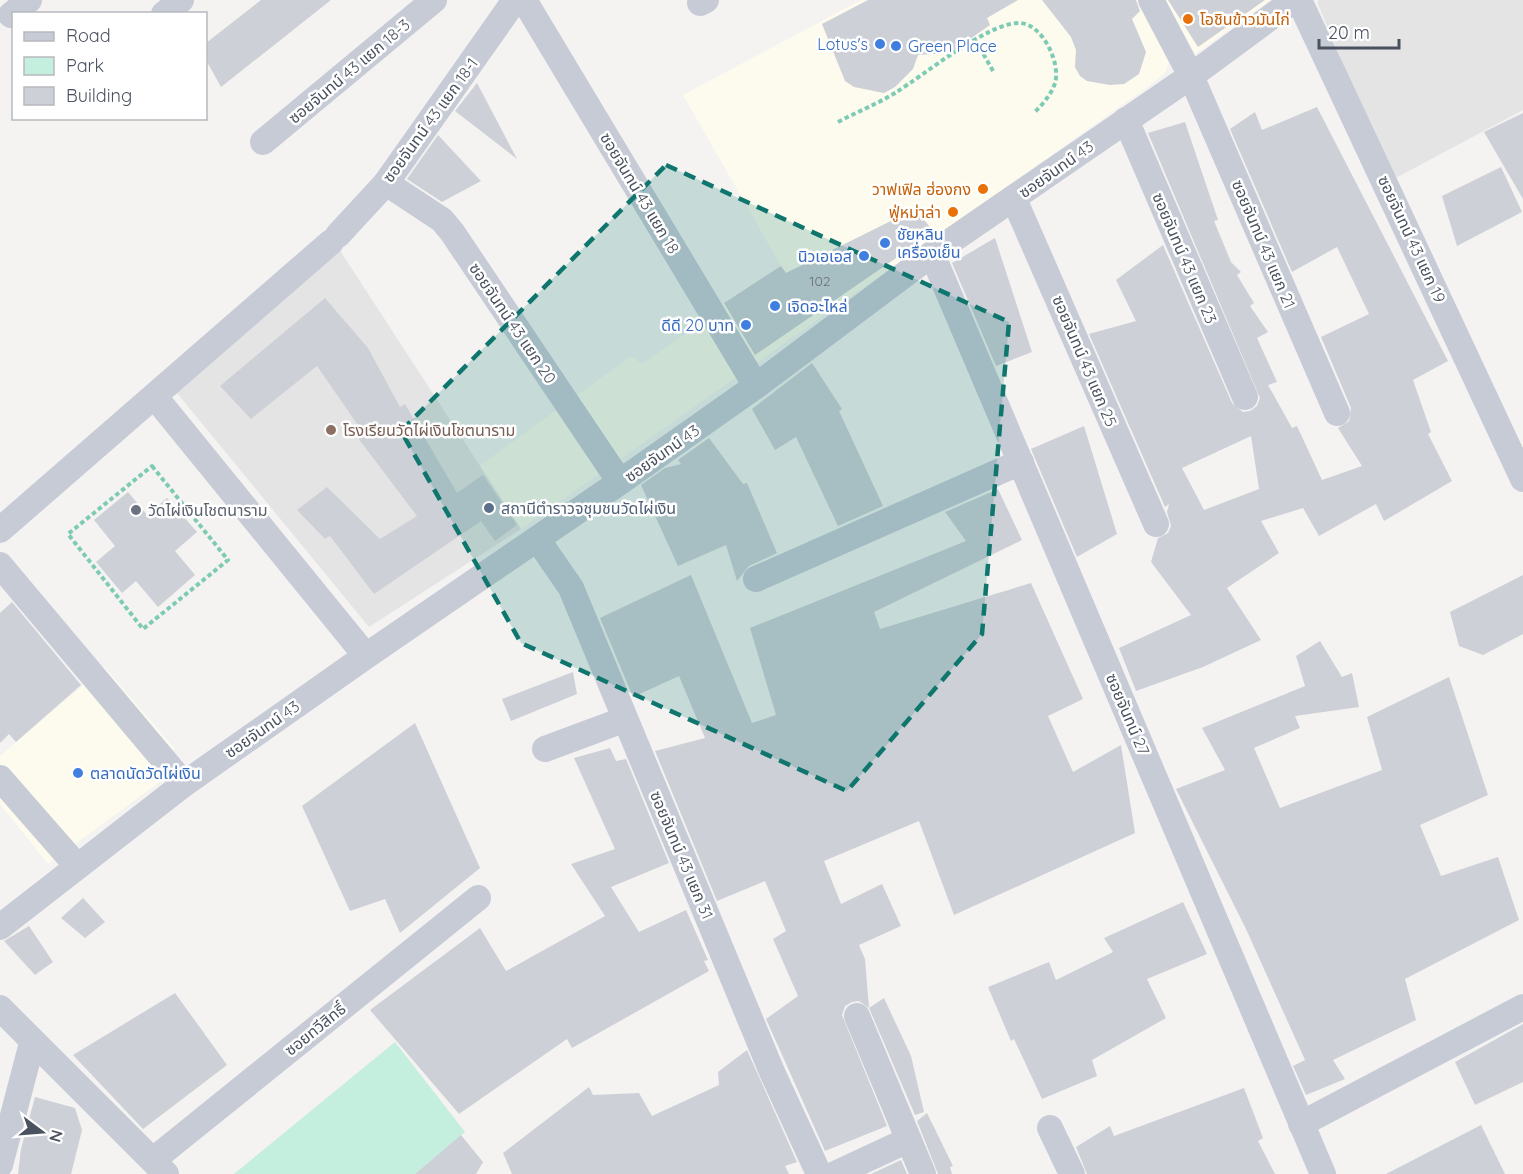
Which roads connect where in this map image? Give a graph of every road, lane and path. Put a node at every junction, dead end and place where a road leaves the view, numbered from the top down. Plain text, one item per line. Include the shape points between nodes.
1 (181, 0) edge
2 (434, 0) edge
3 (515, 0) edge
4 (524, 0) edge
5 (1151, 0) edge
6 (1292, 1) edge
7 (166, 12) edge
8 (976, 41) junction
9 (993, 71) dead end
10 (1191, 76) junction
11 (1034, 113) dead end
12 (1126, 120) junction
13 (838, 122) dead end
14 (263, 142) dead end
15 (386, 183) junction
16 (1014, 199) junction
17 (932, 254) junction
18 (756, 386) junction
19 (155, 397) junction
20 (1245, 397) dead end
21 (1337, 413) dead end
22 (1021, 462) junction
23 (152, 466) joint
24 (1523, 479) edge
25 (621, 482) junction
26 (1156, 524) dead end
27 (0, 530) edge
28 (538, 540) junction
29 (0, 565) edge
30 (756, 579) dead end
31 (366, 656) junction
32 (624, 720) junction
33 (545, 749) dead end
34 (0, 778) edge
35 (184, 784) junction
36 (77, 866) junction
37 (478, 898) dead end
38 (0, 927) edge
39 (1523, 1007) edge
40 (0, 1008) edge
41 (857, 1016) dead end
42 (32, 1043) junction
43 (1301, 1124) junction
44 (1050, 1128) dead end
45 (908, 1140) junction
46 (0, 1165) edge
47 (159, 1167) edge
48 (819, 1174) edge
49 (835, 1174) edge
50 (922, 1174) edge
51 (1072, 1174) edge
52 (1323, 1174) edge

1 - 7 street
2 - 14 street, ซอยจันทน์ 43 แยก 18-3
3 - 15 street, ซอยจันทน์ 43 แยก 18-1
4 - 18 street, ซอยจันทน์ 43 แยก 18
5 - 10 street, ซอยจันทน์ 43 แยก 21
6 - 10 street, ซอยจันทน์ 43
6 - 24 street, ซอยจันทน์ 43 แยก 19
8 - 9 path
8 - 11 path via 1018,23 1032,26 1047,45 1054,63 1055,82
8 - 13 path via 896,92
10 - 12 street, ซอยจันทน์ 43
10 - 21 street, ซอยจันทน์ 43 แยก 21
12 - 16 street, ซอยจันทน์ 43
12 - 20 street, ซอยจันทน์ 43 แยก 23
15 - 19 street, ซอยจันทน์ 43 แยก 18-1 via 334,239
15 - 25 street, ซอยจันทน์ 43 แยก 20 via 442,220 452,232
16 - 17 street, ซอยจันทน์ 43
16 - 26 street, ซอยจันทน์ 43 แยก 25
17 - 18 street, ซอยจันทน์ 43
17 - 22 street, ซอยจันทน์ 27
18 - 25 street, ซอยจันทน์ 43
19 - 27 street, ซอยจันทน์ 43 แยก 18-1
19 - 31 street
22 - 30 street
22 - 43 street, ซอยจันทน์ 27
23 - 23 path via 228,560 143,629 68,534
25 - 28 street, ซอยจันทน์ 43
28 - 31 street, ซอยจันทน์ 43
28 - 32 street, ซอยจันทน์ 43 แยก 31 via 571,588
29 - 35 street
31 - 35 street, ซอยจันทน์ 43
32 - 33 street
32 - 48 street, ซอยจันทน์ 43 แยก 31
34 - 36 street
35 - 36 street, ซอยจันทน์ 43
36 - 38 street, ซอยจันทน์ 43
37 - 47 street, ซอยทวีสิทธิ์
39 - 43 street
40 - 42 street
41 - 45 street
42 - 46 street
42 - 47 street
43 - 52 street, ซอยจันทน์ 27
44 - 51 street
45 - 49 street
45 - 50 street

